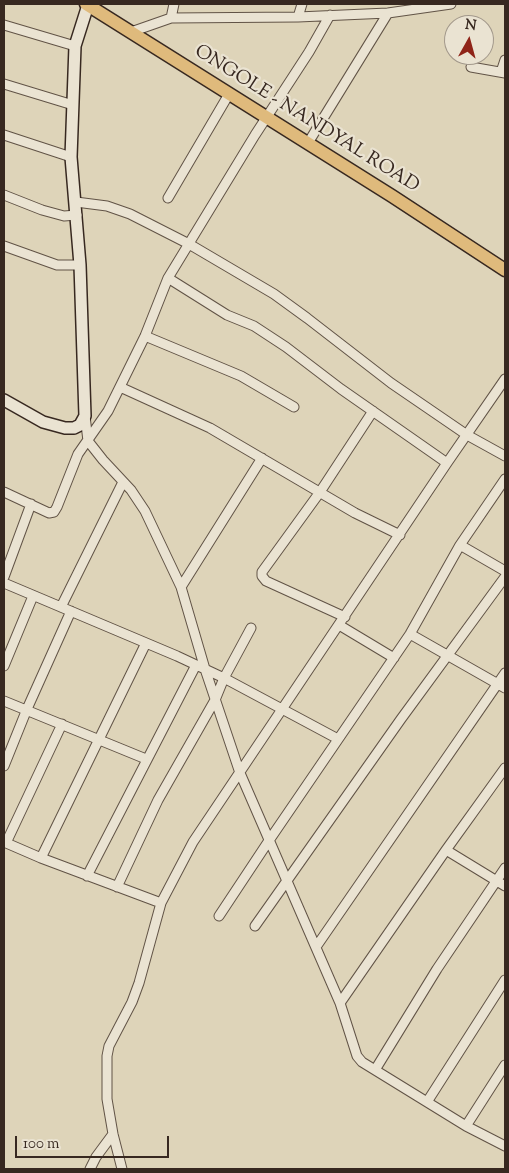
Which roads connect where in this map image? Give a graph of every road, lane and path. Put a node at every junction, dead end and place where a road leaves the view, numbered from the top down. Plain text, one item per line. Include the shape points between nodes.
1 (87, 4) edge
2 (174, 4) edge
3 (302, 4) edge
4 (370, 4) edge
5 (451, 4) edge
6 (410, 7) edge
7 (388, 13) junction
8 (368, 14) junction
9 (330, 15) junction
10 (298, 17) junction
11 (172, 18) junction
12 (4, 25) edge
13 (132, 32) junction
14 (75, 46) junction
15 (505, 60) edge
16 (471, 67) dead end
17 (503, 73) edge
18 (4, 84) edge
19 (229, 94) junction
20 (73, 105) junction
21 (267, 118) junction
22 (4, 135) edge
23 (308, 143) junction
24 (71, 157) junction
25 (4, 195) edge
26 (168, 198) dead end
27 (76, 202) junction
28 (77, 216) junction
29 (189, 244) junction
30 (4, 246) edge
31 (80, 265) junction
32 (505, 270) edge
33 (168, 278) junction
34 (145, 336) junction
35 (505, 379) edge
36 (120, 387) junction
37 (4, 400) edge
38 (294, 407) dead end
39 (373, 411) junction
40 (85, 416) junction
41 (467, 435) junction
42 (88, 441) junction
43 (505, 456) edge
44 (262, 458) junction
45 (447, 463) junction
46 (505, 479) edge
47 (123, 482) junction
48 (4, 492) edge
49 (320, 492) junction
50 (31, 504) junction
51 (400, 534) junction
52 (460, 545) junction
53 (505, 571) edge
54 (4, 577) edge
55 (505, 577) edge
56 (4, 583) edge
57 (180, 587) junction
58 (33, 596) junction
59 (62, 607) junction
60 (71, 611) junction
61 (345, 617) junction
62 (339, 625) junction
63 (251, 628) dead end
64 (410, 634) junction
65 (146, 643) junction
66 (448, 655) junction
67 (394, 658) junction
68 (196, 665) junction
69 (4, 666) edge
70 (205, 669) junction
71 (505, 672) edge
72 (224, 678) junction
73 (501, 686) edge
74 (215, 700) junction
75 (4, 701) edge
76 (27, 709) junction
77 (283, 710) junction
78 (62, 724) junction
79 (338, 739) junction
80 (98, 740) junction
81 (146, 759) junction
82 (4, 766) edge
83 (505, 768) edge
84 (240, 773) junction
85 (5, 842) edge
86 (268, 842) junction
87 (446, 850) junction
88 (41, 858) junction
89 (505, 868) edge
90 (87, 876) junction
91 (496, 880) junction
92 (286, 884) junction
93 (505, 886) edge
94 (117, 887) junction
95 (161, 903) junction
96 (219, 916) dead end
97 (255, 926) dead end
98 (316, 947) junction
99 (505, 980) edge
100 (340, 1004) junction
101 (505, 1065) edge
102 (375, 1070) junction
103 (427, 1102) junction
104 (466, 1126) junction
105 (113, 1134) junction
106 (505, 1146) edge
107 (90, 1169) edge
108 (122, 1169) edge

1 - 13 main road, ONGOLE - NANDYAL ROAD
1 - 14 main road
2 - 11 street
3 - 10 street
4 - 8 street
5 - 6 street
6 - 7 street
7 - 8 street
7 - 23 street
8 - 9 street
9 - 10 street
9 - 21 street
10 - 11 street
11 - 13 street
12 - 14 street
13 - 19 main road, ONGOLE - NANDYAL ROAD
14 - 20 main road
15 - 17 street
16 - 17 street
18 - 20 street
19 - 21 main road, ONGOLE - NANDYAL ROAD
19 - 26 street
20 - 24 main road
21 - 23 main road, ONGOLE - NANDYAL ROAD
21 - 29 street
22 - 24 street
23 - 32 main road, ONGOLE - NANDYAL ROAD
24 - 27 main road
25 - 28 street via 42,210
27 - 28 main road
27 - 29 street via 107,206 130,214
28 - 31 main road
29 - 33 street
29 - 41 street via 308,318 392,383
30 - 31 street via 58,264
31 - 40 main road
33 - 34 street
33 - 39 street via 227,315 254,326
34 - 36 street
34 - 38 street via 241,376
35 - 41 street
36 - 42 street
36 - 44 street via 210,428
37 - 40 main road via 43,422 65,428 80,425
39 - 45 street
39 - 49 street
40 - 42 street
41 - 43 street
41 - 45 street
42 - 47 street
42 - 50 street via 78,454 54,512 49,513
44 - 49 street
44 - 57 street
45 - 51 street
46 - 52 street
47 - 57 street via 145,511
47 - 59 street
48 - 50 street
49 - 51 street
49 - 61 street via 262,576 266,581
50 - 54 street
51 - 61 street
52 - 53 street
52 - 64 street
55 - 66 street
56 - 58 street
57 - 70 street
58 - 59 street
58 - 69 street
59 - 60 street
60 - 65 street
60 - 76 street
61 - 62 street
62 - 67 street
62 - 77 street
63 - 72 street
64 - 66 street
64 - 67 street
65 - 68 street
65 - 80 street
66 - 73 street
66 - 92 street
67 - 79 street
68 - 70 street
68 - 81 street
70 - 72 street
70 - 74 street
71 - 73 street
72 - 74 street
72 - 77 street
73 - 98 street
74 - 84 street
74 - 94 street via 158,800
75 - 76 street
76 - 78 street
76 - 82 street
77 - 79 street
77 - 84 street
78 - 80 street
78 - 85 street
79 - 86 street
80 - 81 street
80 - 88 street
81 - 90 street
83 - 87 street
84 - 86 street
84 - 95 street via 193,842
85 - 88 street
86 - 92 street
86 - 96 street
87 - 91 street
87 - 100 street
88 - 90 street
89 - 91 street
90 - 94 street
91 - 93 street
91 - 102 street
92 - 97 street
92 - 98 street
94 - 95 street
95 - 105 street via 139,983 107,1056 107,1099
98 - 100 street
99 - 103 street
100 - 102 street via 357,1056
101 - 104 street
102 - 103 street
103 - 104 street
104 - 106 street
105 - 107 street
105 - 108 street

